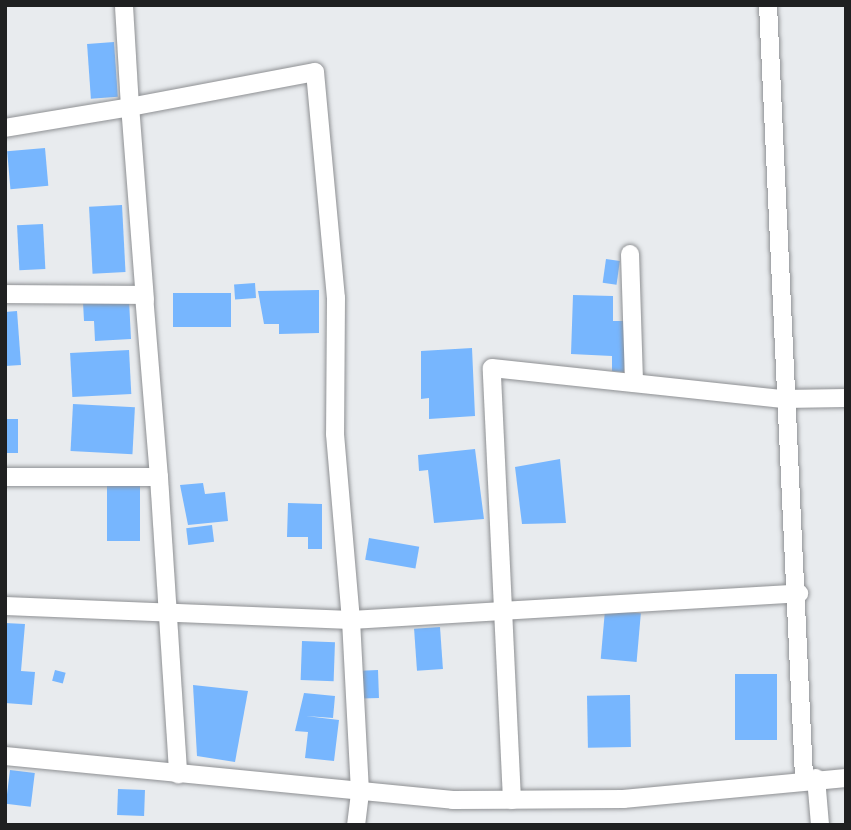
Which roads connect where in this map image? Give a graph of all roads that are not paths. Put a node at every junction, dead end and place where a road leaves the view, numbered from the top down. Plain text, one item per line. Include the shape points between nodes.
1 (124, 5) edge
2 (768, 5) edge
3 (130, 107) junction
4 (5, 128) edge
5 (630, 254) dead end
6 (5, 294) edge
7 (145, 300) junction
8 (634, 383) junction
9 (846, 398) edge
10 (783, 399) junction
11 (5, 477) edge
12 (159, 477) junction
13 (799, 593) junction
14 (5, 606) edge
15 (504, 608) junction
16 (168, 613) junction
17 (351, 620) junction
18 (5, 756) edge
19 (178, 774) junction
20 (810, 778) junction
21 (846, 778) edge
22 (360, 793) junction
23 (512, 800) junction
24 (356, 825) edge
25 (820, 825) edge

1 - 3 street
2 - 10 street
3 - 4 street
3 - 7 street
3 - 17 street via 315,72 336,298 335,435
5 - 8 street
6 - 7 street via 123,290
7 - 12 street
8 - 10 street
8 - 15 street via 492,368
9 - 10 street
10 - 13 street
11 - 12 street
12 - 16 street
13 - 15 street
13 - 20 street
14 - 16 street
15 - 17 street
15 - 23 street
16 - 17 street
16 - 19 street
17 - 22 street
18 - 19 street
19 - 22 street
20 - 21 street
20 - 23 street via 624,799
20 - 25 street
22 - 23 street
22 - 24 street

